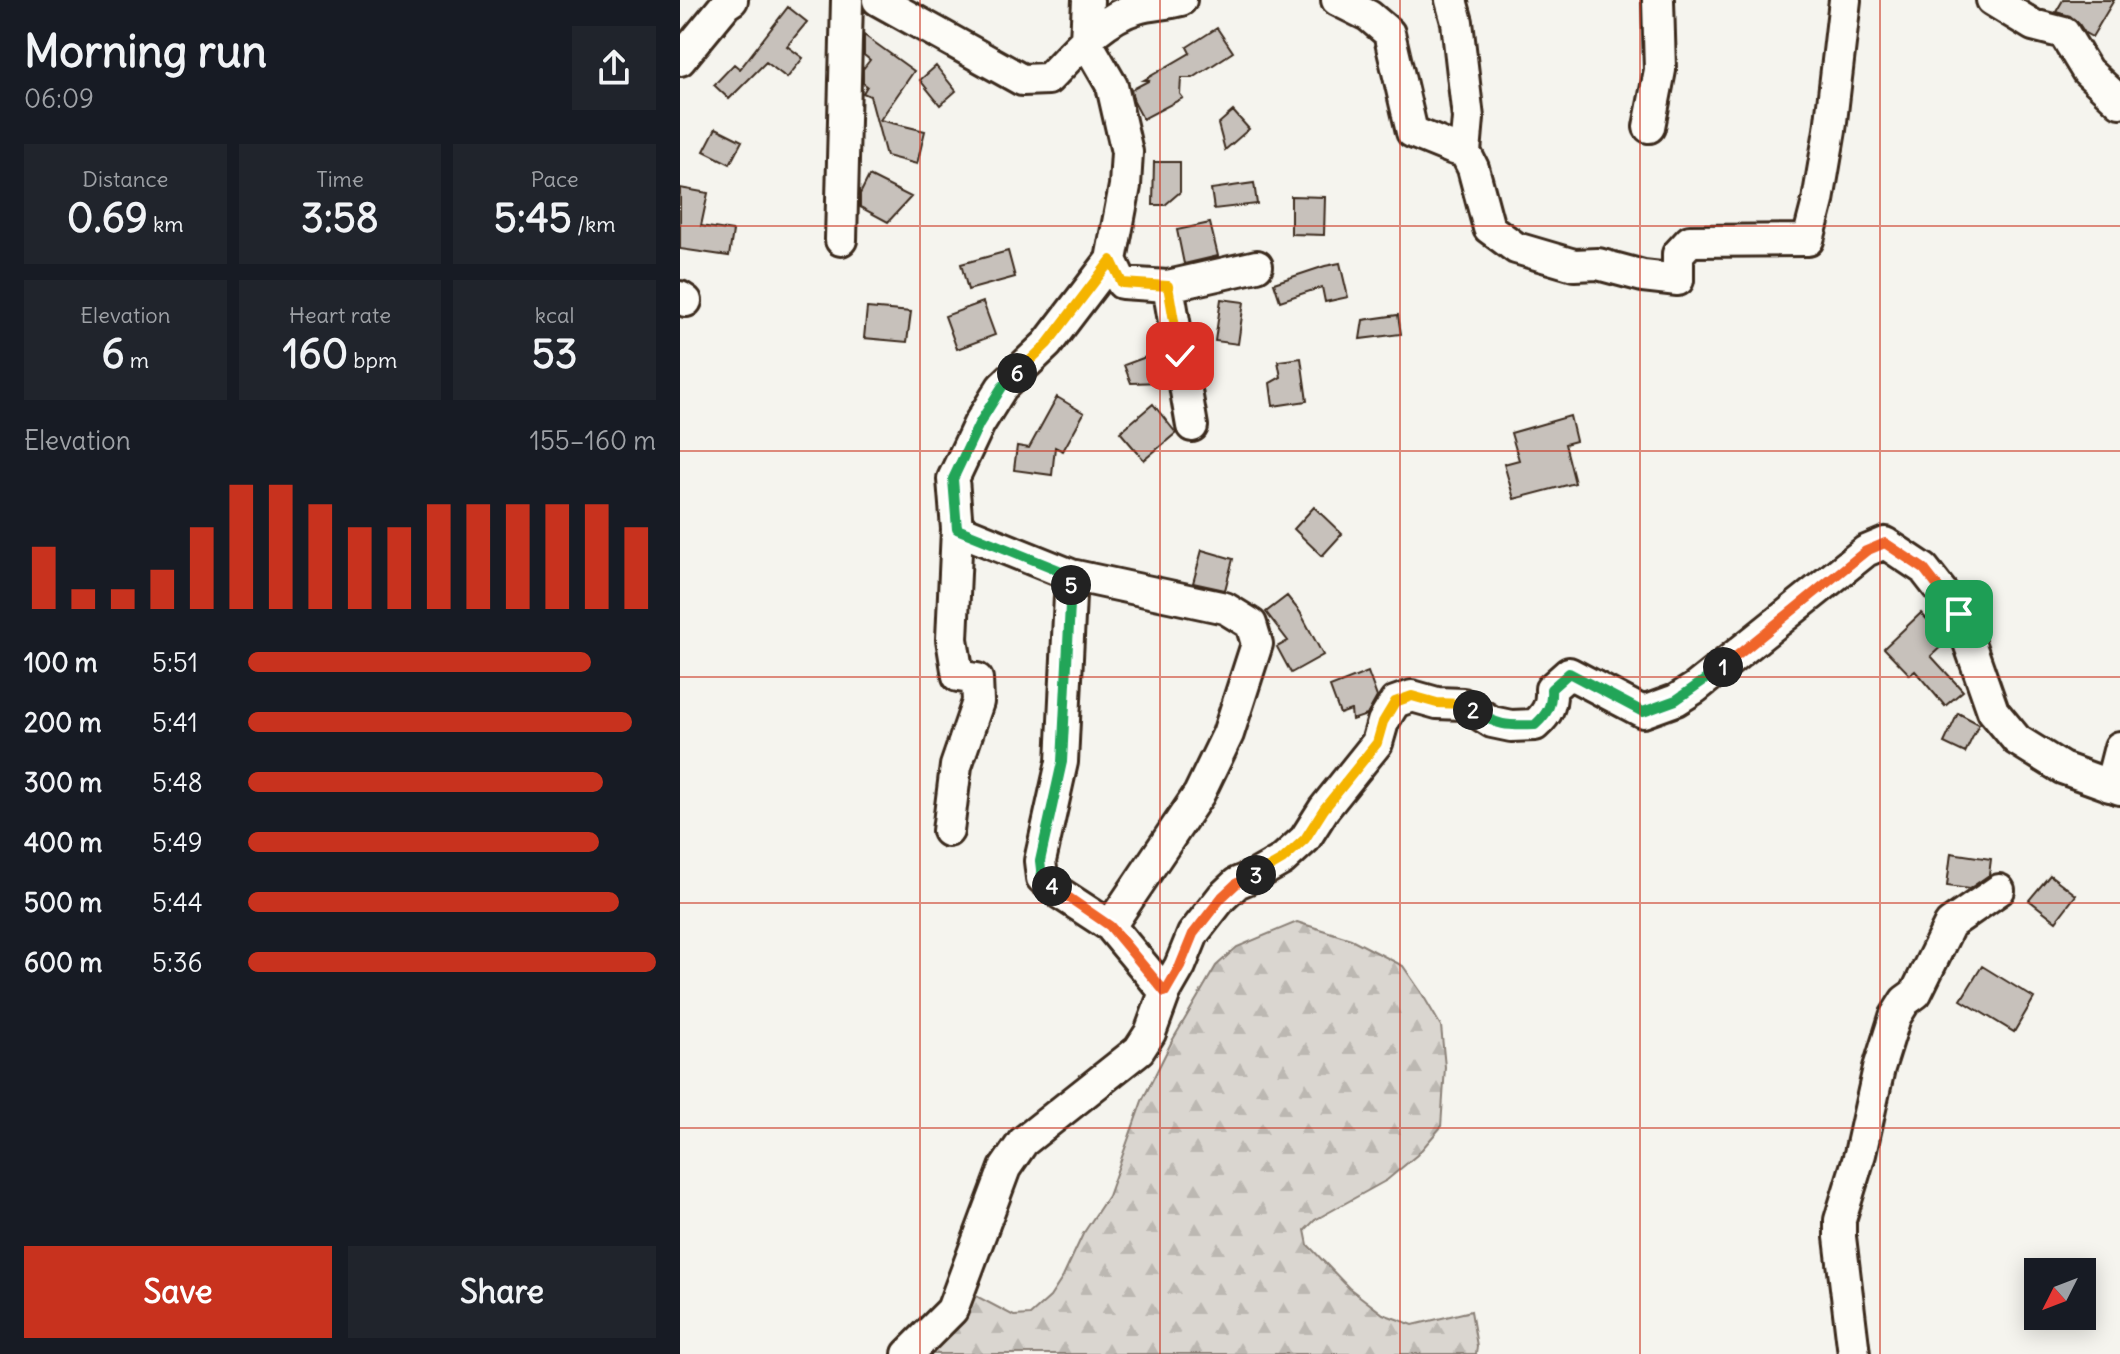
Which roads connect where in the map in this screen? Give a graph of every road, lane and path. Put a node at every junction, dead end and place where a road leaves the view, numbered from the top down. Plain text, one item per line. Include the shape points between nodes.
1 (847, 0) edge
2 (878, 0) edge
3 (1088, 0) edge
4 (1181, 0) edge
5 (1337, 0) edge
6 (1451, 0) edge
7 (1658, 0) edge
8 (1845, 0) edge
9 (1992, 0) edge
10 (720, 1) edge
11 (1086, 41) junction
12 (680, 60) edge
13 (2120, 102) edge
14 (1649, 127) dead end
15 (1465, 152) junction
16 (841, 240) dead end
17 (1111, 260) junction
18 (1257, 266) dead end
19 (1168, 286) junction
20 (1192, 426) dead end
21 (957, 529) junction
22 (1071, 575) junction
23 (2120, 747) edge
24 (2115, 788) edge
25 (948, 831) dead end
26 (1999, 890) dead end
27 (1110, 926) junction
28 (1165, 992) junction
29 (908, 1354) edge
30 (1854, 1354) edge

1 - 16 street
2 - 11 street via 1022,80 1048,79
3 - 11 street
4 - 11 street via 1118,16
5 - 15 street via 1389,33 1412,132
6 - 15 street via 1468,118
7 - 14 street via 1660,70
8 - 15 street via 1830,130 1808,240 1690,241 1678,254 1678,280 1598,264 1574,265 1516,248 1489,228
9 - 13 street via 2033,25 2064,33 2087,71
10 - 12 street
11 - 17 street via 1112,86 1127,152
17 - 19 street via 1122,283
17 - 21 street via 1047,344 1002,387 979,424 953,479
18 - 19 street
19 - 20 street
21 - 22 street
21 - 25 street via 952,639 958,676 977,679 978,702 956,766
22 - 27 street via 1062,762 1040,861 1042,878
22 - 27 street via 1225,608 1251,624 1257,644 1228,734 1199,794
23 - 24 street
24 - 28 street via 2062,768 2017,740 1993,711 1959,614 1924,569 1885,543 1866,551 1695,688 1643,712 1569,673 1551,689 1552,705 1535,725 1492,722 1463,704 1412,696 1395,702 1377,743 1305,839 1282,860 1237,883 1222,897 1193,934
26 - 30 street via 1950,924 1916,993 1895,1017 1879,1068 1840,1220
27 - 28 street
28 - 29 street via 1139,1050 1023,1142 1005,1168 952,1310

